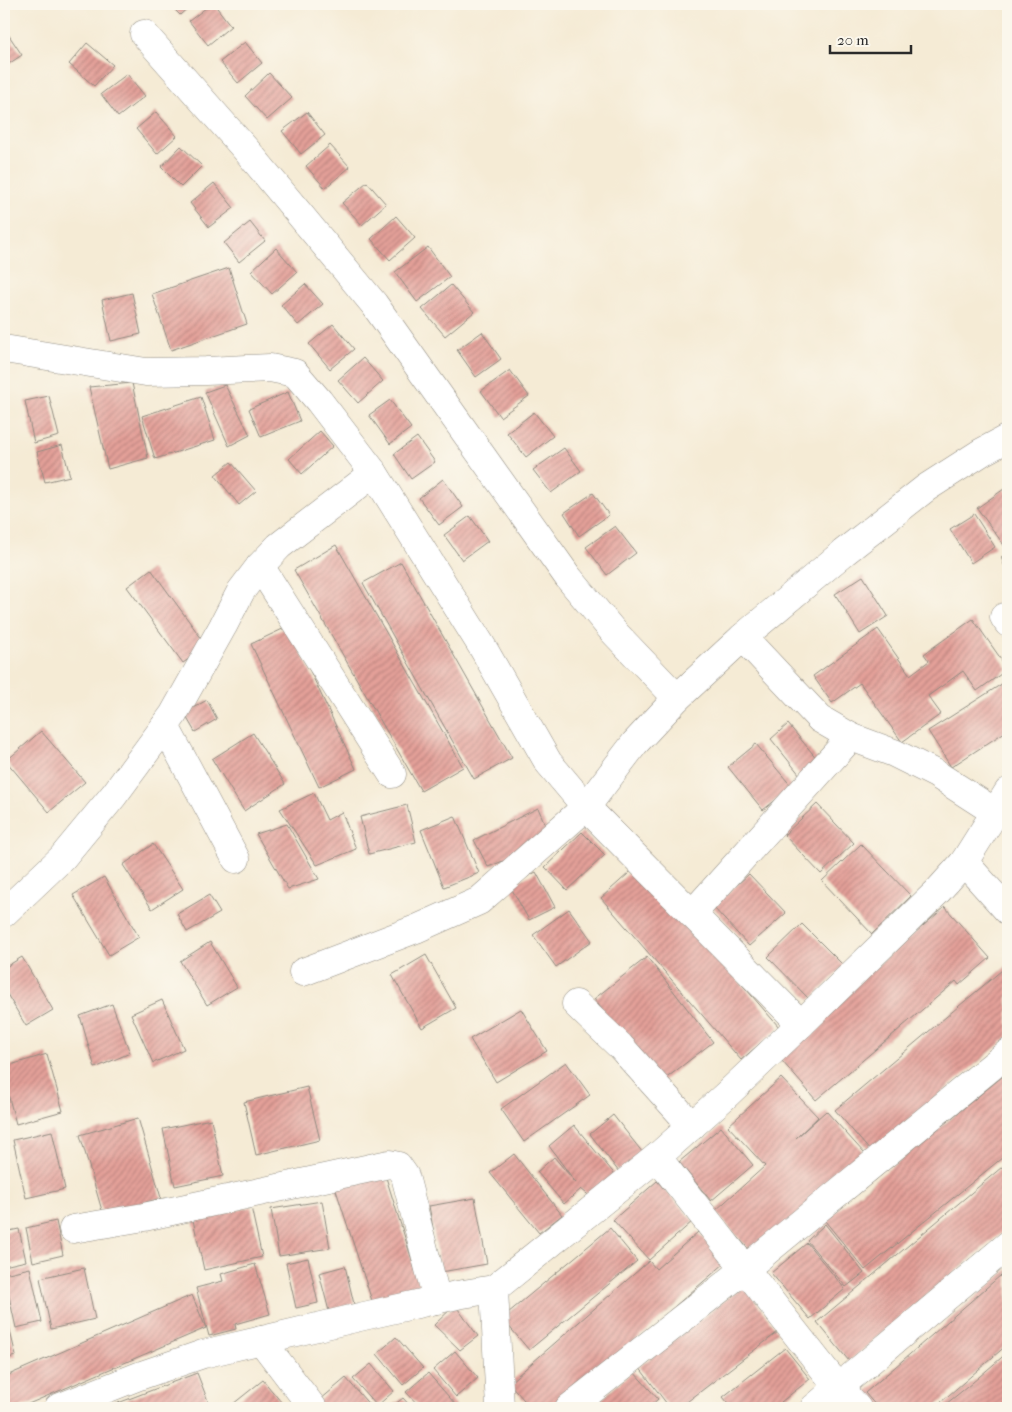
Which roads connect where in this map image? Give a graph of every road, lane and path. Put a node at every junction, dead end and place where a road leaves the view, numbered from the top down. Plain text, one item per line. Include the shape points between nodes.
1 (144, 34) dead end
2 (4, 349) edge
3 (1008, 438) edge
4 (374, 473) junction
5 (260, 566) junction
6 (743, 637) junction
7 (677, 698) junction
8 (165, 726) junction
9 (851, 737) junction
10 (392, 774) dead end
11 (1002, 802) edge
12 (586, 807) junction
13 (236, 860) dead end
14 (964, 862) junction
15 (1008, 911) edge
16 (4, 913) edge
17 (692, 914) junction
18 (303, 972) dead end
19 (576, 1004) dead end
20 (801, 1024) junction
21 (1008, 1053) edge
22 (692, 1126) junction
23 (657, 1157) junction
24 (73, 1230) dead end
25 (1008, 1245) edge
26 (746, 1269) junction
27 (494, 1289) junction
28 (437, 1300) junction
29 (261, 1340) junction
30 (838, 1387) junction
31 (58, 1408) edge
32 (313, 1408) edge
33 (500, 1408) edge
34 (569, 1408) edge
35 (814, 1408) edge
36 (857, 1408) edge

1 - 7 street via 248,152 374,304 568,577 612,630
2 - 4 street via 146,372 270,368 295,373
3 - 6 street via 926,488
4 - 5 street via 280,546
4 - 12 street via 483,648 548,762
5 - 8 street via 241,591
5 - 10 street
6 - 7 street
6 - 9 street via 820,719
7 - 12 street via 635,743
8 - 13 street
8 - 16 street via 62,858
9 - 11 street
9 - 17 street
11 - 14 street
12 - 17 street
12 - 18 street via 479,901
14 - 15 street
14 - 20 street
17 - 20 street
19 - 22 street via 620,1046
20 - 22 street
21 - 26 street
22 - 23 street
23 - 26 street
23 - 27 street
24 - 28 street via 389,1164 398,1166 405,1176
25 - 30 street
26 - 30 street
26 - 34 street
27 - 28 street
27 - 33 street
28 - 29 street
29 - 31 street via 203,1354
29 - 32 street
30 - 35 street
30 - 36 street

